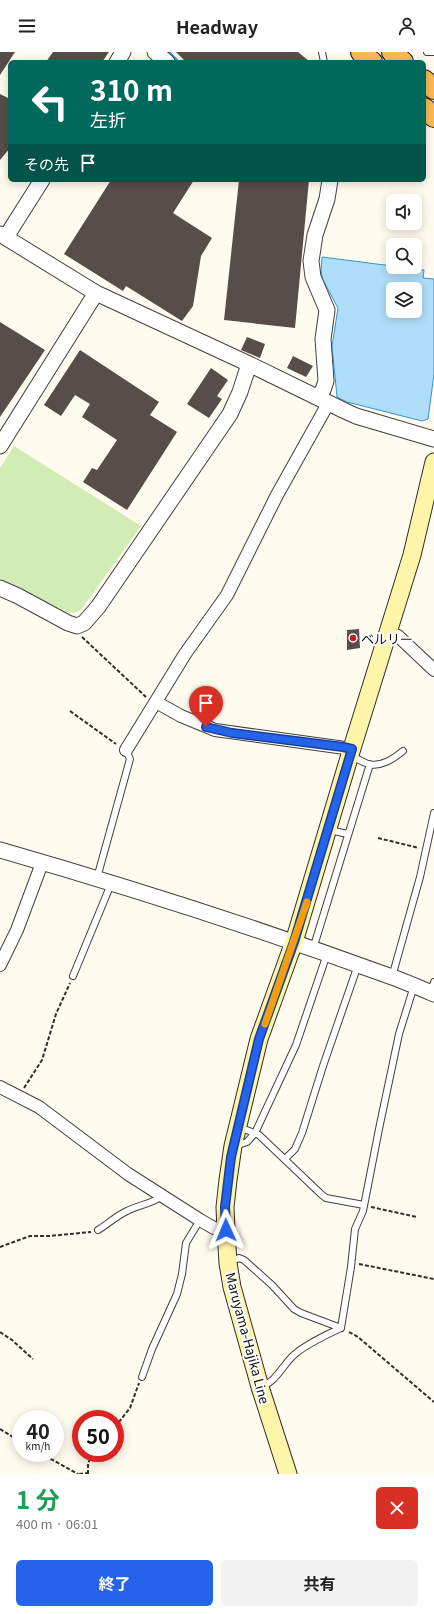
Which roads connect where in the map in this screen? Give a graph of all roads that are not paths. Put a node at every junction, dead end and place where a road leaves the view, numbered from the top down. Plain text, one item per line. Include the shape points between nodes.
1 (155, 52) edge
2 (361, 52) edge
3 (392, 52) edge
4 (427, 52) edge
5 (433, 52) edge
6 (165, 60) edge
7 (370, 60) edge
8 (401, 60) edge
9 (426, 82) edge
10 (434, 89) edge
11 (426, 110) edge
12 (434, 117) edge
13 (41, 182) edge
14 (330, 182) edge
15 (3, 235) edge
16 (96, 293) junction
17 (249, 364) junction
18 (324, 400) junction
19 (434, 439) edge
20 (0, 446) edge
21 (434, 462) edge
22 (0, 588) edge
23 (388, 632) junction
24 (434, 670) edge
25 (156, 702) junction
26 (126, 750) joint
27 (403, 751) dead end
28 (351, 752) junction
29 (370, 764) junction
30 (434, 813) edge
31 (328, 830) junction
32 (348, 834) junction
33 (0, 850) edge
34 (42, 862) junction
35 (104, 881) junction
36 (294, 942) junction
37 (313, 949) junction
38 (327, 954) junction
39 (0, 965) edge
40 (358, 965) junction
41 (73, 976) road end
42 (392, 977) junction
43 (415, 985) junction
44 (433, 989) edge
45 (0, 1087) edge
46 (238, 1127) junction
47 (255, 1133) junction
48 (233, 1146) junction
49 (285, 1160) junction
50 (162, 1196) junction
51 (364, 1205) junction
52 (200, 1220) junction
53 (98, 1230) road end
54 (226, 1230) junction
55 (228, 1263) junction
56 (341, 1328) junction
57 (142, 1377) road end
58 (260, 1388) junction
59 (288, 1474) edge

1 - 6 street
2 - 7 highway
3 - 8 highway
4 - 5 lane
9 - 10 highway
11 - 12 highway
13 - 15 street
14 - 18 street via 315,235 311,261 313,277 327,310 323,339 326,381 323,390
15 - 16 street
16 - 17 street
16 - 20 street
17 - 18 street
17 - 22 street via 230,414 98,607 84,623 77,626 68,623
18 - 19 street via 356,416
18 - 25 street via 228,595 185,654
21 - 23 main road, Maruyama-Hajika Line via 412,555
23 - 24 street via 398,636
23 - 28 main road, Maruyama-Hajika Line
25 - 26 street
25 - 28 street via 215,730
26 - 35 lane via 130,759
27 - 29 lane via 386,763
28 - 29 lane
28 - 31 main road, Maruyama-Hajika Line
29 - 32 lane
30 - 42 lane via 420,877
31 - 32 lane
31 - 36 main road, Maruyama-Hajika Line
32 - 37 lane
33 - 34 street
34 - 35 street
34 - 39 street via 17,930
35 - 36 street
35 - 41 lane
36 - 37 street
36 - 46 main road, Maruyama-Hajika Line via 259,1039
37 - 38 street
38 - 40 street
38 - 47 lane via 296,1045
40 - 42 street
40 - 49 lane via 302,1133 295,1149
42 - 43 street
43 - 44 street
43 - 51 lane via 399,1034
45 - 50 street via 39,1107 91,1148
46 - 47 lane
46 - 48 main road, Maruyama-Hajika Line
47 - 48 lane via 247,1142
47 - 49 lane
48 - 54 main road, Maruyama-Hajika Line via 225,1207
49 - 51 lane via 326,1198
50 - 52 street
50 - 53 lane via 127,1210
51 - 56 lane via 355,1229
52 - 54 street via 214,1228
52 - 57 lane via 186,1243 177,1294
54 - 55 main road, Maruyama-Hajika Line
55 - 56 lane via 237,1259 244,1260 294,1309
55 - 58 main road, Maruyama-Hajika Line
56 - 58 lane via 296,1353 271,1383
58 - 59 main road, Maruyama-Hajika Line

